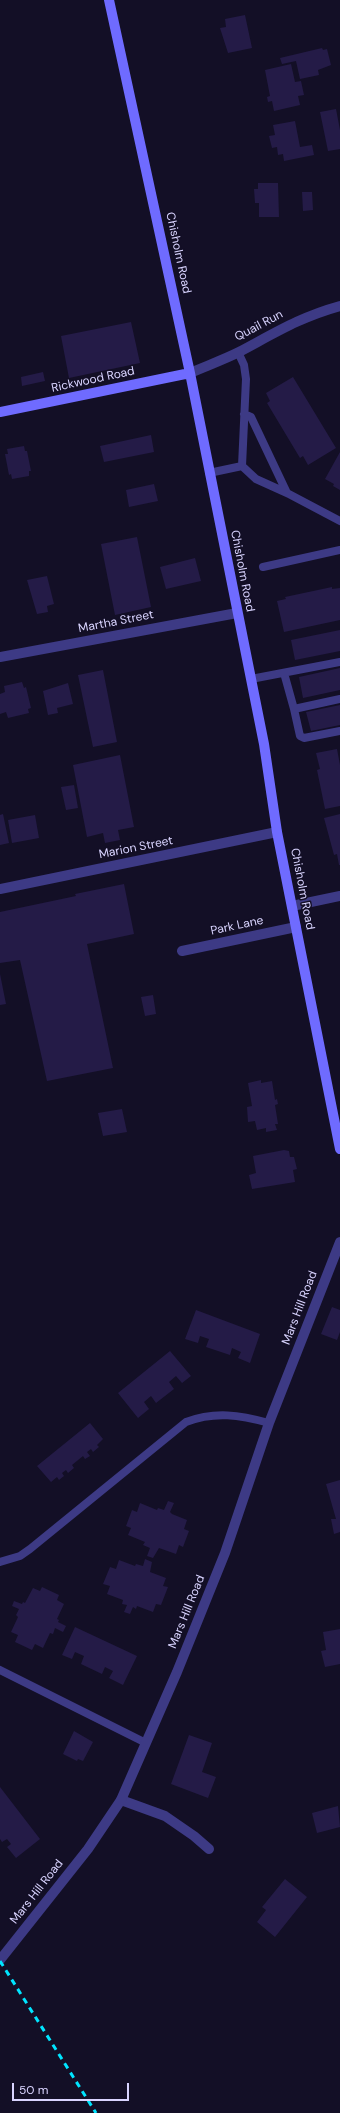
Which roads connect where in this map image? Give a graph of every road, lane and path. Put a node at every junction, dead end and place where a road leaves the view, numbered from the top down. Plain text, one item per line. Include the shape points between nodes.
1 (109, 0) edge
2 (340, 306) edge
3 (238, 352) junction
4 (190, 373) junction
5 (0, 412) edge
6 (244, 414) junction
7 (242, 466) junction
8 (209, 473) junction
9 (287, 493) junction
10 (340, 521) edge
11 (340, 550) edge
12 (263, 567) dead end
13 (237, 613) junction
14 (0, 657) edge
15 (340, 662) edge
16 (284, 673) junction
17 (251, 679) junction
18 (340, 699) edge
19 (294, 709) junction
20 (340, 730) edge
21 (278, 832) junction
22 (0, 889) edge
23 (340, 896) edge
24 (292, 906) junction
25 (296, 927) junction
26 (182, 951) dead end
27 (340, 1149) edge
28 (340, 1242) edge
29 (269, 1423) junction
30 (3, 1561) edge
31 (0, 1569) edge
32 (0, 1670) edge
33 (146, 1743) junction
34 (121, 1800) junction
35 (209, 1849) dead end
36 (0, 1960) edge

1 - 4 main road, Chisholm Road
2 - 3 street, Quail Run via 314,313
3 - 4 street, Quail Run
3 - 6 lane via 244,365 246,379
4 - 5 main road, Rickwood Road
4 - 8 main road, Chisholm Road
6 - 7 lane
6 - 9 lane via 251,417
7 - 8 lane
7 - 9 lane via 256,479
8 - 13 main road, Chisholm Road
9 - 10 lane
11 - 12 lane
13 - 14 street, Martha Street
13 - 17 main road, Chisholm Road
15 - 16 lane
16 - 17 lane
16 - 19 lane
17 - 21 main road, Chisholm Road
18 - 19 lane
19 - 20 lane via 300,736 304,738
21 - 22 street, Marion Street
21 - 24 main road, Chisholm Road
23 - 24 street
24 - 25 main road, Chisholm Road
25 - 26 street, Park Lane
25 - 27 main road, Chisholm Road
28 - 29 street, Mars Hill Road
29 - 30 lane via 232,1414 214,1414 186,1422 42,1540 20,1556
29 - 33 street, Mars Hill Road via 225,1553
30 - 31 lane
32 - 33 lane
33 - 34 street, Mars Hill Road
34 - 35 street via 165,1816
34 - 36 street, Mars Hill Road via 88,1849

